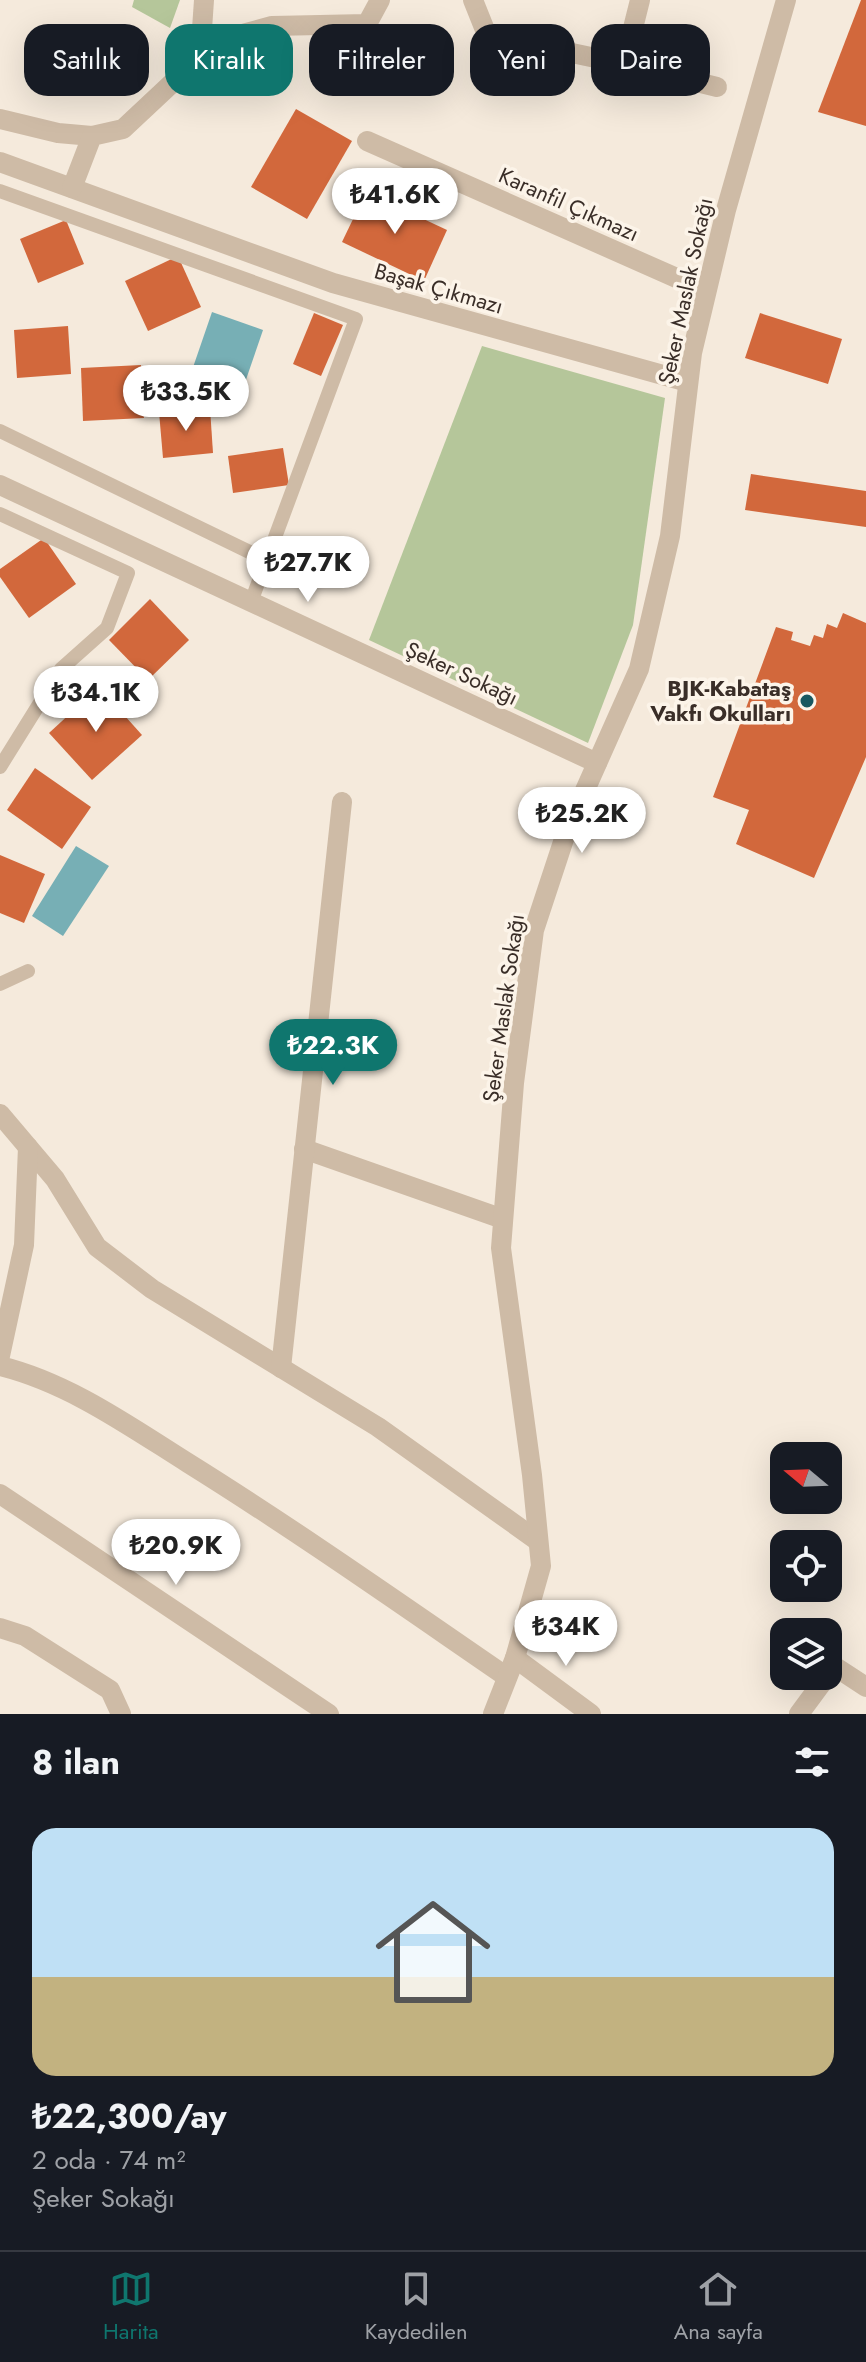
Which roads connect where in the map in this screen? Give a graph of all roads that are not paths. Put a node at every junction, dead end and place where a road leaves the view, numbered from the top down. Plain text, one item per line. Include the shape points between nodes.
1 (204, 0) edge
2 (380, 0) edge
3 (473, 0) edge
4 (640, 0) edge
5 (786, 0) edge
6 (202, 24) edge
7 (634, 24) edge
8 (293, 26) edge
9 (591, 57) edge
10 (710, 85) edge
11 (717, 87) dead end
12 (165, 90) edge
13 (0, 119) edge
14 (92, 136) junction
15 (367, 141) dead end
16 (0, 162) edge
17 (72, 188) junction
18 (0, 191) edge
19 (706, 291) junction
20 (688, 382) junction
21 (0, 431) edge
22 (0, 485) edge
23 (0, 514) edge
24 (266, 560) junction
25 (251, 602) junction
26 (597, 763) junction
27 (0, 767) edge
28 (342, 802) dead end
29 (28, 971) dead end
30 (0, 984) edge
31 (0, 1114) edge
32 (28, 1147) junction
33 (304, 1149) junction
34 (503, 1219) junction
35 (0, 1356) edge
36 (0, 1366) edge
37 (281, 1368) junction
38 (0, 1494) edge
39 (538, 1541) junction
40 (0, 1628) edge
41 (511, 1667) junction
42 (842, 1671) edge
43 (866, 1687) edge
44 (817, 1690) edge
45 (121, 1714) edge
46 (329, 1714) edge
47 (493, 1714) edge
48 (591, 1714) edge
49 (799, 1714) edge

1 - 6 street
2 - 8 street via 367,24
3 - 9 street via 487,35
4 - 7 street
5 - 19 street, Şeker Maslak Sokağı
10 - 11 street
12 - 14 street via 123,129
13 - 14 street
14 - 17 street
15 - 19 street, Karanfil Çıkmazı
16 - 17 street, Başak Çıkmazı
17 - 20 street, Başak Çıkmazı via 333,283
18 - 24 lane via 356,319
19 - 20 street, Şeker Maslak Sokağı
20 - 26 street, Şeker Maslak Sokağı via 670,536 643,655
21 - 24 lane
22 - 25 street, Şeker Sokağı
23 - 27 lane via 128,573 107,628 61,669
24 - 25 lane
25 - 26 street, Şeker Sokağı
26 - 34 street, Şeker Maslak Sokağı via 566,833 534,930
28 - 33 street
29 - 30 lane
31 - 32 street
32 - 35 street via 24,1245
32 - 37 street via 55,1179 97,1247 152,1289
33 - 34 street
33 - 37 street
34 - 39 street, Şeker Maslak Sokağı via 501,1248
36 - 41 street via 34,1375 111,1414
37 - 39 street via 378,1427
38 - 46 street
39 - 41 street, Şeker Maslak Sokağı via 541,1566
40 - 45 street via 25,1636 110,1690
41 - 47 street, Şeker Maslak Sokağı
41 - 48 street
42 - 43 street
44 - 49 street

